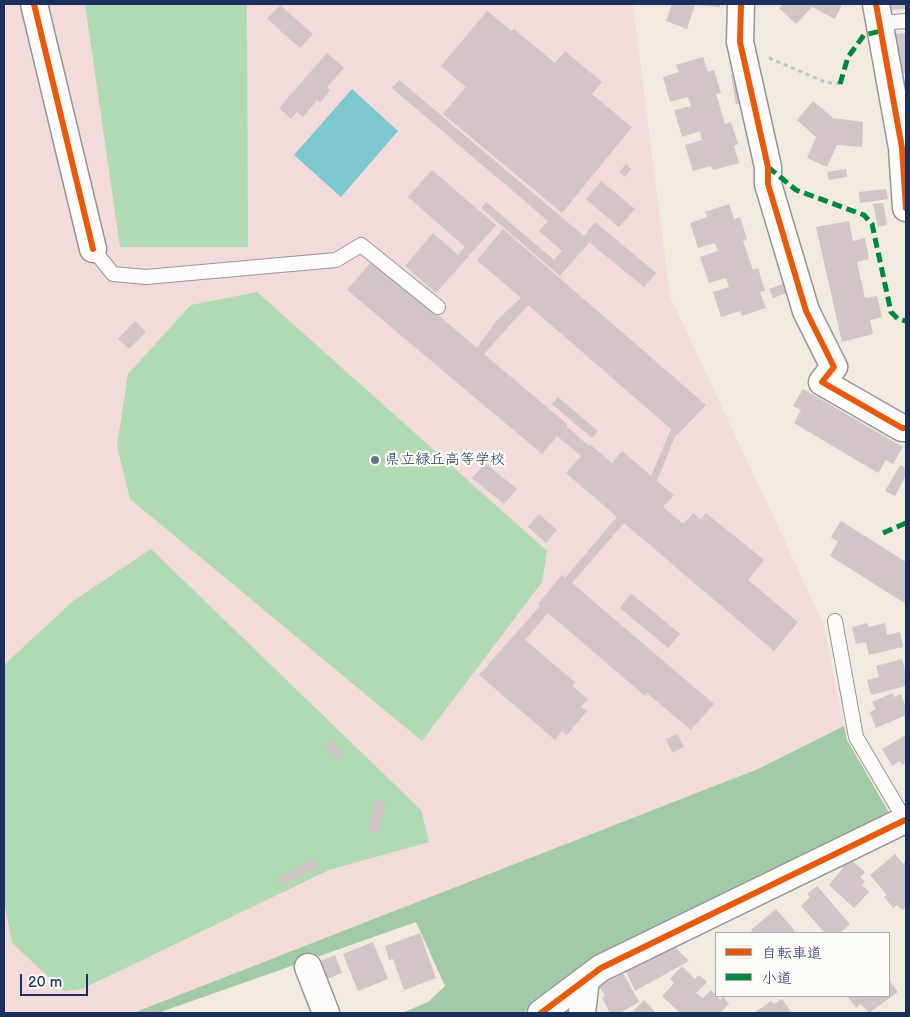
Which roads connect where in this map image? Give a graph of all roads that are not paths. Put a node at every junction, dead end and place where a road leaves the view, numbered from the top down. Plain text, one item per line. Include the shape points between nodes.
1 (34, 4) edge
2 (878, 13) edge
3 (741, 16) edge
4 (906, 21) edge
5 (905, 157) edge
6 (906, 208) edge
7 (93, 249) joint
8 (438, 307) dead end
9 (906, 428) edge
10 (835, 621) dead end
11 (906, 821) edge
12 (308, 967) dead end
13 (586, 979) junction
14 (326, 1013) edge
15 (541, 1013) edge
16 (582, 1013) edge

1 - 7 street
2 - 4 lane
2 - 5 street
3 - 9 street via 740,42 768,167 768,184 806,311 834,367 822,382
5 - 6 street
7 - 8 lane via 113,274 146,277 336,260 361,245
10 - 11 lane via 856,737
11 - 13 street via 601,968
12 - 14 street
13 - 15 street
13 - 16 street

